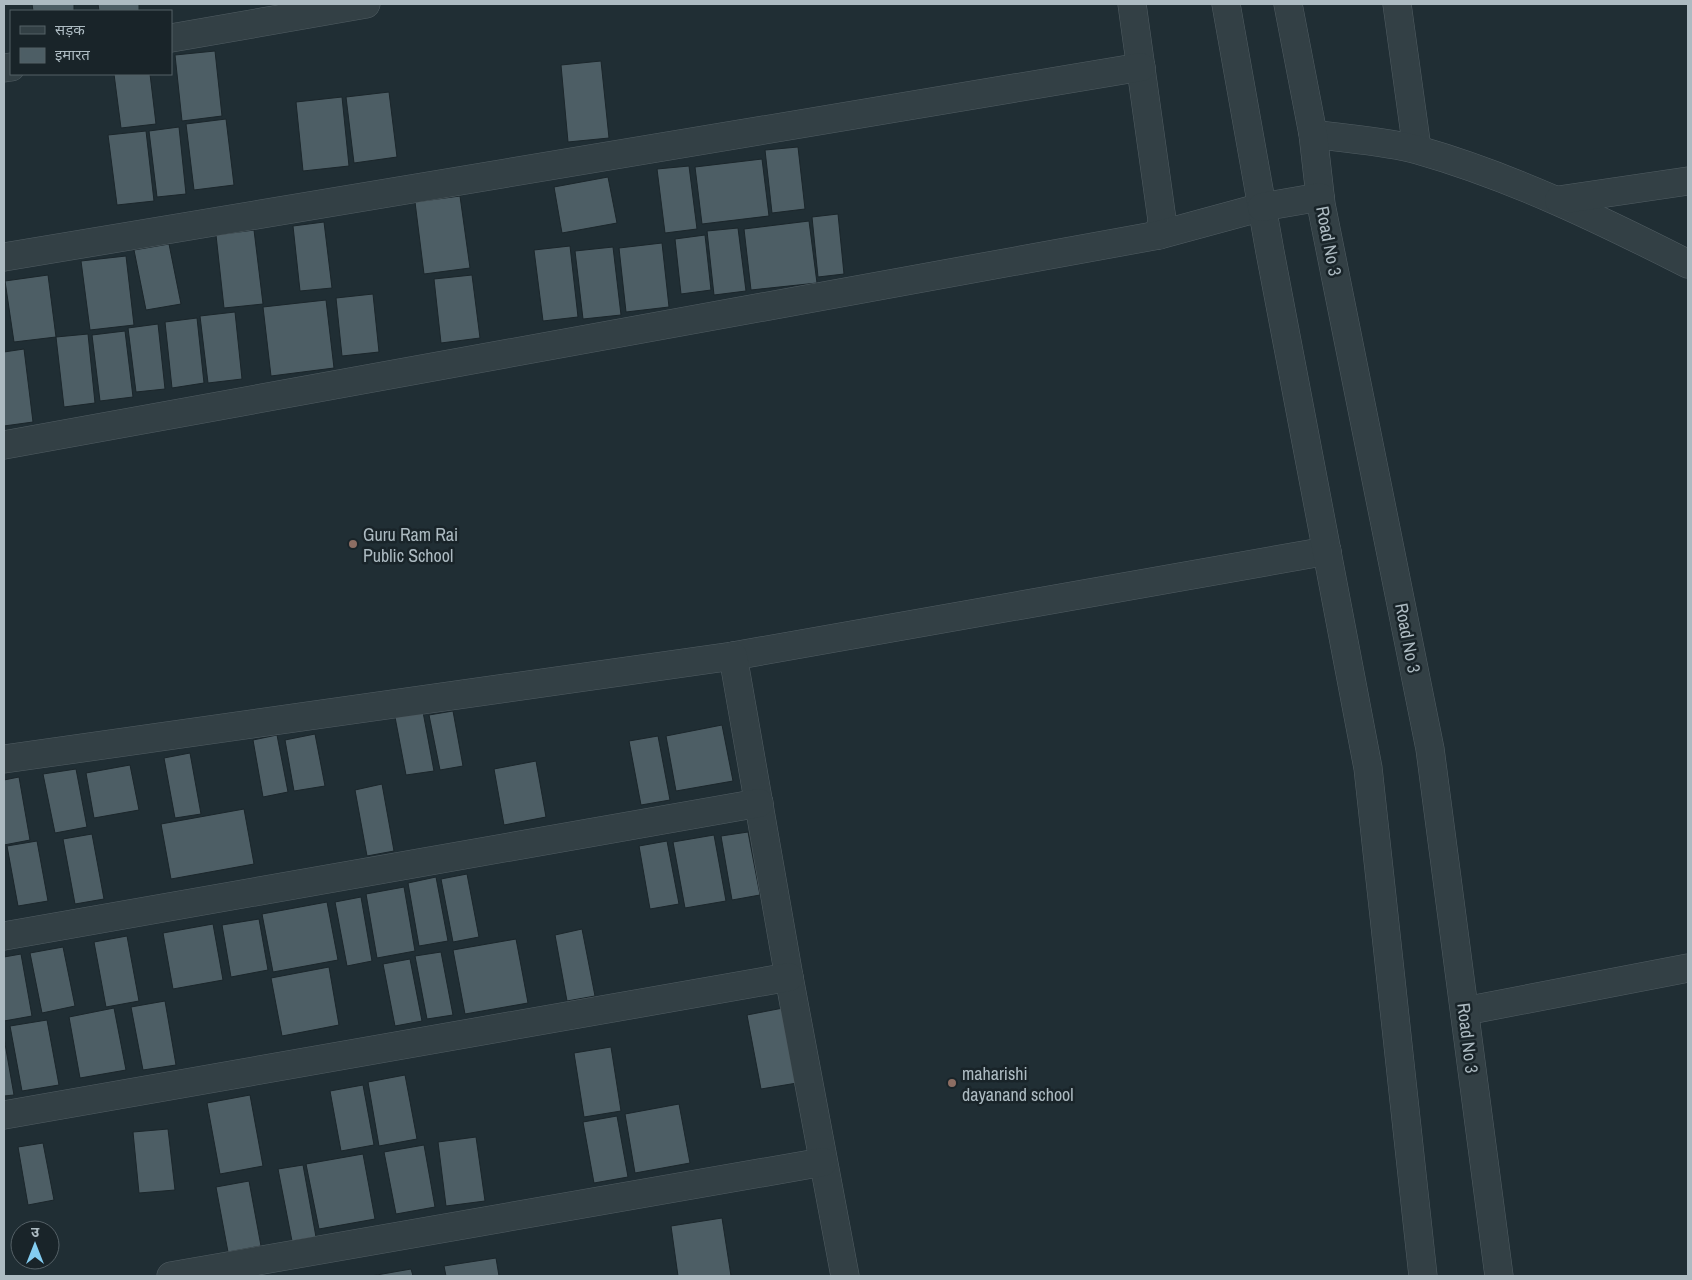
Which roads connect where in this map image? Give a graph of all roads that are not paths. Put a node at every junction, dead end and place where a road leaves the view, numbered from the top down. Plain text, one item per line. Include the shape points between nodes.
1 (366, 4) edge
2 (1132, 4) edge
3 (1226, 4) edge
4 (1288, 4) edge
5 (1397, 4) edge
6 (172, 38) edge
7 (1141, 67) junction
8 (1313, 134) junction
9 (1417, 150) junction
10 (1688, 181) edge
11 (1320, 197) junction
12 (1559, 200) junction
13 (1262, 207) junction
14 (1159, 235) junction
15 (4, 257) edge
16 (1688, 264) edge
17 (4, 446) edge
18 (1327, 551) junction
19 (733, 656) junction
20 (4, 759) edge
21 (759, 803) junction
22 (4, 936) edge
23 (1688, 968) edge
24 (789, 977) junction
25 (1465, 1011) junction
26 (4, 1115) edge
27 (823, 1162) junction
28 (171, 1276) edge
29 (845, 1276) edge
30 (1424, 1276) edge
31 (1499, 1276) edge

1 - 6 street
2 - 7 street
3 - 13 street
4 - 8 street, Road No 3
5 - 9 street
7 - 14 street via 1162,220
7 - 15 street
8 - 9 street
8 - 11 street, Road No 3
9 - 12 street
10 - 12 street
11 - 13 street
11 - 25 street, Road No 3 via 1430,748
12 - 16 street
13 - 14 street
13 - 18 street
14 - 17 street
18 - 19 street
18 - 30 street via 1368,768
19 - 20 street
19 - 21 street
21 - 22 street
21 - 24 street
23 - 25 street
24 - 26 street
24 - 27 street
25 - 31 street, Road No 3
27 - 28 street
27 - 29 street

